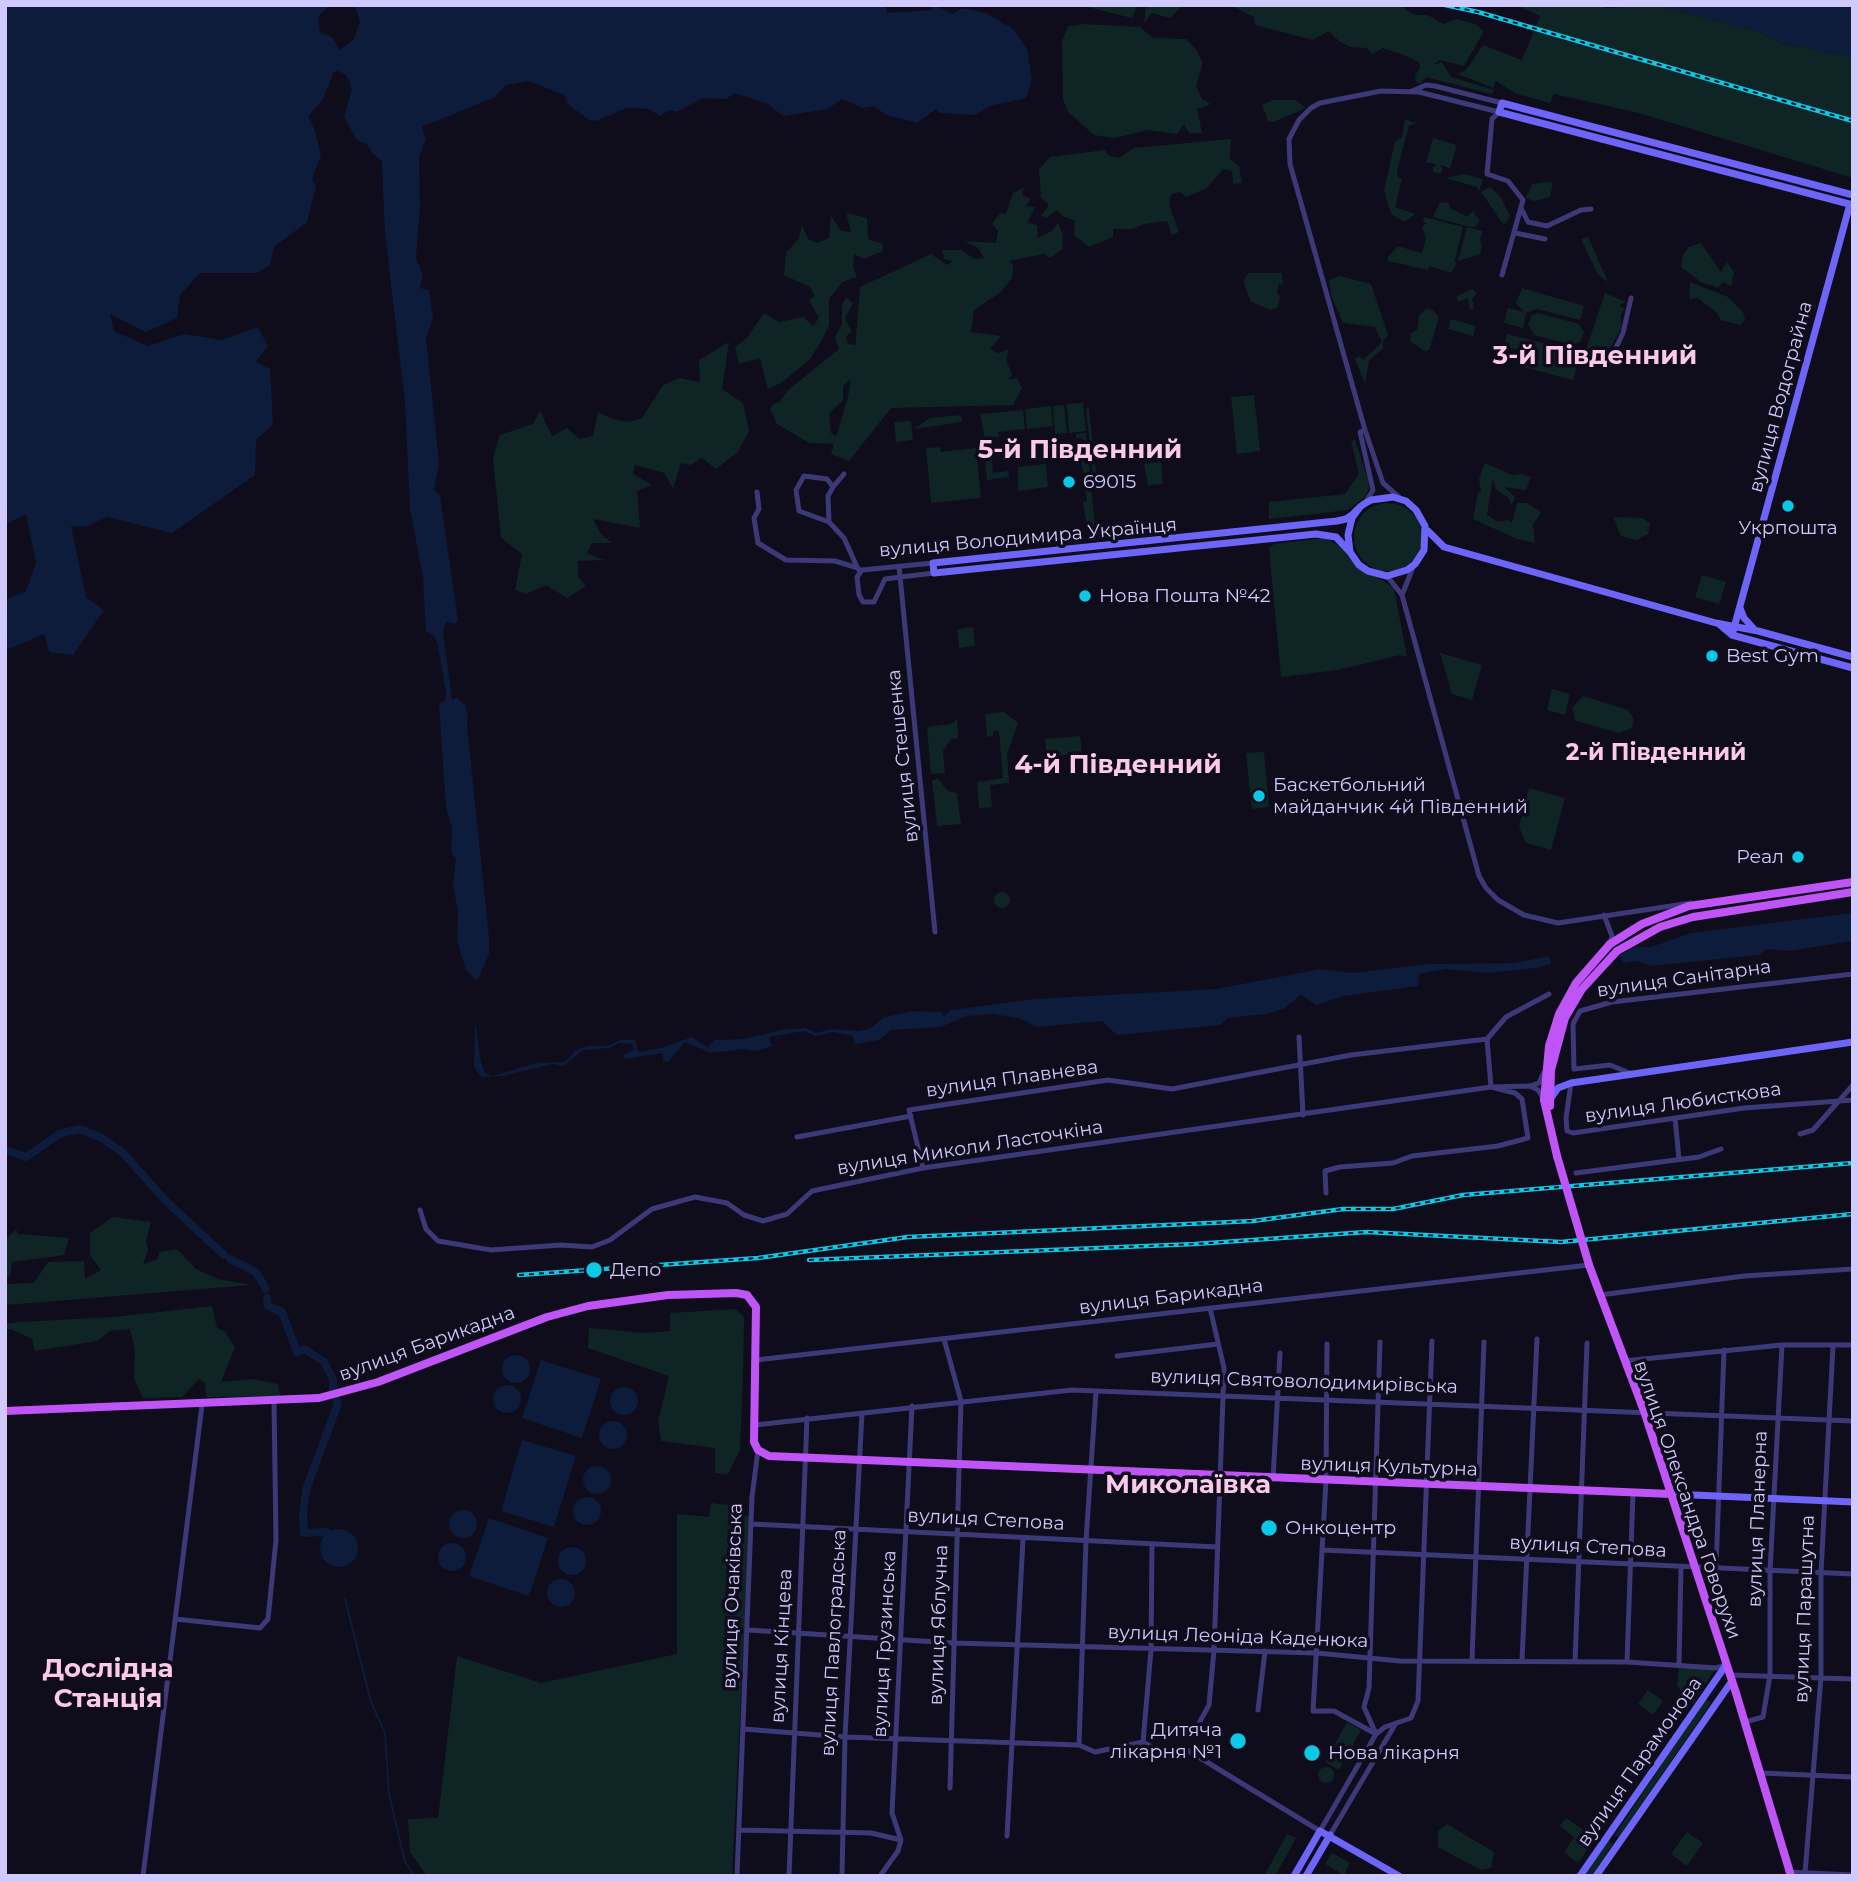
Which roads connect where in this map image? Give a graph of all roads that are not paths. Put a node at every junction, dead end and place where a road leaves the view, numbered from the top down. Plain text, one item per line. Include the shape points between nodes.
1 (1412, 91) junction
2 (1502, 103) junction
3 (1499, 112) junction
4 (1853, 195) edge
5 (1523, 200) junction
6 (1851, 205) edge
7 (1591, 209) dead end
8 (1515, 233) junction
9 (1545, 239) dead end
10 (1502, 275) dead end
11 (1631, 298) dead end
12 (1611, 358) dead end
13 (1362, 431) junction
14 (844, 474) dead end
15 (834, 487) junction
16 (757, 492) dead end
17 (1402, 499) junction
18 (1360, 507) junction
19 (829, 522) junction
20 (1425, 526) junction
21 (1444, 547) junction
22 (1350, 552) junction
23 (933, 562) junction
24 (1415, 564) junction
25 (899, 566) junction
26 (858, 570) junction
27 (934, 573) junction
28 (1387, 576) junction
29 (900, 577) junction
30 (1402, 595) junction
31 (1740, 608) junction
32 (1719, 624) junction
33 (1735, 625) junction
34 (1754, 630) junction
35 (1732, 635) junction
36 (1853, 657) edge
37 (1853, 668) edge
38 (1853, 882) edge
39 (1853, 892) edge
40 (1748, 896) junction
41 (1705, 903) junction
42 (1750, 907) junction
43 (1604, 915) junction
44 (935, 932) dead end
45 (1610, 944) junction
46 (1853, 974) edge
47 (1549, 994) dead end
48 (1299, 1037) dead end
49 (1487, 1039) junction
50 (1853, 1042) edge
51 (1302, 1066) junction
52 (1548, 1070) junction
53 (1632, 1074) junction
54 (1570, 1083) junction
55 (1853, 1085) edge
56 (1530, 1086) junction
57 (1491, 1087) junction
58 (1853, 1100) edge
59 (1837, 1101) junction
60 (1547, 1102) junction
61 (1304, 1115) junction
62 (911, 1116) junction
63 (1675, 1118) junction
64 (1800, 1134) dead end
65 (797, 1137) dead end
66 (1721, 1149) dead end
67 (1679, 1159) junction
68 (923, 1168) junction
69 (1576, 1173) dead end
70 (1326, 1193) dead end
71 (420, 1210) dead end
72 (1589, 1265) junction
73 (1853, 1269) edge
74 (1600, 1295) junction
75 (1210, 1308) junction
76 (757, 1318) joint
77 (944, 1339) junction
78 (1538, 1339) dead end
79 (1432, 1341) dead end
80 (1380, 1342) dead end
81 (1483, 1342) dead end
82 (1587, 1343) dead end
83 (1218, 1344) junction
84 (1327, 1344) dead end
85 (1782, 1345) junction
86 (1853, 1345) edge
87 (1833, 1346) junction
88 (1724, 1350) junction
89 (1280, 1353) dead end
90 (1117, 1356) dead end
91 (756, 1360) junction
92 (1624, 1360) junction
93 (1096, 1392) junction
94 (1224, 1396) junction
95 (1276, 1398) junction
96 (1328, 1399) junction
97 (274, 1401) junction
98 (961, 1401) junction
99 (1379, 1401) junction
100 (1430, 1404) junction
101 (202, 1405) junction
102 (1483, 1405) junction
103 (912, 1406) junction
104 (1534, 1407) junction
105 (1585, 1408) junction
106 (5, 1411) edge
107 (1644, 1411) junction
108 (862, 1413) junction
109 (1723, 1416) junction
110 (807, 1418) junction
111 (1778, 1418) junction
112 (1829, 1419) junction
113 (1853, 1421) edge
114 (755, 1425) junction
115 (758, 1451) junction
116 (805, 1457) junction
117 (859, 1460) junction
118 (911, 1463) junction
119 (960, 1464) junction
120 (1090, 1470) junction
121 (1220, 1476) junction
122 (1273, 1479) junction
123 (1326, 1480) junction
124 (1377, 1483) junction
125 (1427, 1485) junction
126 (1480, 1486) junction
127 (1532, 1488) junction
128 (1582, 1490) junction
129 (1633, 1492) junction
130 (1671, 1494) junction
131 (1719, 1496) junction
132 (1774, 1498) junction
133 (1824, 1501) junction
134 (1853, 1502) edge
135 (752, 1524) junction
136 (803, 1526) junction
137 (856, 1529) junction
138 (906, 1531) junction
139 (957, 1535) junction
140 (1023, 1539) junction
141 (1086, 1541) junction
142 (1152, 1544) junction
143 (1217, 1547) junction
144 (1322, 1550) junction
145 (1373, 1553) junction
146 (1425, 1556) junction
147 (1475, 1557) junction
148 (1525, 1560) junction
149 (1579, 1562) junction
150 (1631, 1564) junction
151 (1681, 1567) junction
152 (1695, 1568) junction
153 (1716, 1569) junction
154 (1770, 1571) junction
155 (1821, 1572) junction
156 (1853, 1574) edge
157 (175, 1619) junction
158 (749, 1630) junction
159 (801, 1633) junction
160 (850, 1635) junction
161 (902, 1638) junction
162 (953, 1643) junction
163 (1018, 1644) junction
164 (1084, 1647) junction
165 (1151, 1650) junction
166 (1214, 1650) junction
167 (1265, 1651) junction
168 (1317, 1653) junction
169 (1368, 1657) junction
170 (1472, 1660) junction
171 (1522, 1660) junction
172 (1421, 1661) junction
173 (1575, 1662) junction
174 (1627, 1662) junction
175 (1679, 1665) junction
176 (1726, 1665) junction
177 (1770, 1675) junction
178 (1821, 1677) junction
179 (1731, 1678) junction
180 (1853, 1679) edge
181 (1258, 1710) dead end
182 (1745, 1722) junction
183 (1396, 1723) junction
184 (744, 1729) junction
185 (1376, 1734) junction
186 (794, 1735) junction
187 (1192, 1736) dead end
188 (845, 1737) junction
189 (895, 1738) junction
190 (951, 1739) junction
191 (1013, 1742) junction
192 (1143, 1742) junction
193 (1079, 1745) junction
194 (1760, 1773) junction
195 (1812, 1776) junction
196 (1853, 1777) edge
197 (950, 1788) dead end
198 (739, 1830) junction
199 (792, 1830) junction
200 (1320, 1830) junction
201 (842, 1833) junction
202 (1330, 1835) junction
203 (1608, 1835) junction
204 (1007, 1836) dead end
205 (901, 1840) junction
206 (1619, 1843) junction
207 (1804, 1872) junction
208 (1790, 1874) edge
209 (1853, 1875) edge
210 (143, 1876) edge
211 (737, 1876) edge
212 (789, 1876) edge
213 (842, 1876) edge
214 (880, 1876) edge
215 (1294, 1876) edge
216 (1306, 1876) edge
217 (1399, 1876) edge
218 (1580, 1876) edge
219 (1596, 1876) edge

1 - 2 street via 1435,86
1 - 3 street
1 - 13 street via 1366,93 1320,103 1305,113 1289,139 1295,188
2 - 3 street
2 - 4 street
3 - 5 street via 1492,119 1487,174 1508,181
3 - 6 street
4 - 6 street, вулиця Водограйна
5 - 7 street via 1522,212 1528,222 1547,226
5 - 8 street
6 - 31 street, вулиця Водограйна
8 - 9 street
8 - 10 street
11 - 12 street
13 - 17 street via 1383,483
13 - 18 street via 1373,490
14 - 15 street
15 - 19 street via 828,496
15 - 19 street via 827,479 804,476 796,490 799,512
16 - 26 street via 759,509 754,518 758,543 786,560 835,561
17 - 18 street, вулиця Володимира Українця via 1378,498
17 - 20 street via 1416,510
18 - 22 street via 1349,525
18 - 23 street, вулиця Володимира Українця via 1346,519 1270,530
19 - 26 street via 841,533
20 - 21 street
20 - 24 street via 1424,550
21 - 24 street via 1428,552
21 - 32 street
22 - 27 street, вулиця Володимира Українця via 1336,537 1316,534
22 - 28 street, вулиця Володимира Українця via 1368,571
23 - 25 street, вулиця Володимира Українця
23 - 27 street
24 - 28 street
24 - 30 street
25 - 26 street, вулиця Володимира Українця
25 - 29 street, вулиця Стешенка
26 - 29 street, вулиця Володимира Українця via 859,595 869,603 877,599 885,579
27 - 29 street, вулиця Володимира Українця
28 - 30 street
29 - 44 street, вулиця Стешенка
30 - 43 street via 1479,876 1498,900 1524,915 1558,923
31 - 32 street
31 - 33 street, вулиця Водограйна
31 - 34 street
32 - 33 street
32 - 35 street
33 - 34 street
33 - 35 street, вулиця Водограйна
34 - 36 street
35 - 37 street
38 - 40 main road, вулиця Олександра Говорухи
39 - 42 main road, вулиця Олександра Говорухи
40 - 41 main road, вулиця Олександра Говорухи
40 - 42 main road
41 - 43 street
41 - 45 main road, вулиця Олександра Говорухи via 1658,917
42 - 52 main road, вулиця Олександра Говорухи via 1660,927 1617,951 1582,989 1565,1018
43 - 45 street via 1612,936
45 - 52 main road, вулиця Олександра Говорухи via 1576,983 1559,1014
46 - 53 street, вулиця Санітарна via 1612,1002 1580,1011 1573,1024 1574,1069 1610,1065
47 - 49 street via 1506,1017
48 - 51 street
49 - 51 street via 1351,1055
49 - 57 street
50 - 53 street
51 - 61 street
51 - 62 street, вулиця Плавнева via 1168,1089 1108,1080 909,1110
52 - 54 street via 1554,1079
52 - 56 street via 1539,1083
52 - 60 main road, вулиця Олександра Говорухи
53 - 54 street
54 - 60 street
54 - 63 street, вулиця Любисткова via 1566,1106 1570,1133
55 - 59 street
56 - 57 street, вулиця Миколи Ласточкіна
56 - 60 street
57 - 61 street, вулиця Миколи Ласточкіна
57 - 70 street via 1522,1099 1528,1138 1325,1171
58 - 59 street, вулиця Любисткова
59 - 63 street, вулиця Любисткова
59 - 64 street via 1813,1130
60 - 72 main road, вулиця Олександра Говорухи, bridge via 1556,1156
61 - 68 street, вулиця Миколи Ласточкіна
62 - 65 street
62 - 68 street, вулиця Плавнева
63 - 67 street
66 - 67 street
67 - 69 street
68 - 71 street, вулиця Миколи Ласточкіна via 812,1191 787,1214 771,1220 751,1219 718,1199 683,1199 652,1209 602,1245 592,1247 491,1250 438,1241 426,1229
72 - 74 main road, вулиця Олександра Говорухи
72 - 75 street, вулиця Барикадна
73 - 74 street via 1744,1276
74 - 92 main road, вулиця Олександра Говорухи
75 - 77 street, вулиця Барикадна
75 - 83 street
76 - 91 main road, вулиця Очаківська
76 - 97 main road, вулиця Барикадна via 753,1300 736,1293 668,1295 588,1306 547,1317 378,1382 319,1398
77 - 91 street, вулиця Барикадна
77 - 98 street, вулиця Яблучна
78 - 104 street
79 - 100 street
80 - 99 street
81 - 102 street
82 - 105 street
83 - 90 street
83 - 94 street
84 - 96 street
85 - 87 street
85 - 88 street
85 - 111 street, вулиця Планерна
86 - 87 street
87 - 112 street, вулиця Парашутна
88 - 92 street
88 - 109 street
89 - 95 street
91 - 114 main road, вулиця Очаківська
92 - 107 main road, вулиця Олександра Говорухи
93 - 94 street, вулиця Святоволодимирівська
93 - 98 street, вулиця Святоволодимирівська via 1045,1391
93 - 120 street
94 - 95 street, вулиця Святоволодимирівська
94 - 121 street
95 - 96 street, вулиця Святоволодимирівська
95 - 122 street
96 - 99 street, вулиця Святоволодимирівська
96 - 123 street
97 - 101 main road, вулиця Барикадна
97 - 157 street via 276,1540 268,1619 260,1628
98 - 103 street, вулиця Святоволодимирівська
98 - 119 street, вулиця Яблучна
99 - 100 street, вулиця Святоволодимирівська
99 - 124 street
100 - 102 street, вулиця Святоволодимирівська
100 - 125 street
101 - 106 main road, вулиця Барикадна
101 - 157 street
102 - 104 street, вулиця Святоволодимирівська
102 - 126 street
103 - 108 street, вулиця Святоволодимирівська
103 - 118 street, вулиця Грузинська
104 - 105 street, вулиця Святоволодимирівська
104 - 127 street
105 - 107 street, вулиця Святоволодимирівська
105 - 128 street
107 - 109 street, вулиця Святоволодимирівська
107 - 130 main road, вулиця Олександра Говорухи
108 - 110 street, вулиця Святоволодимирівська
108 - 117 street, вулиця Павлоградська
109 - 111 street, вулиця Святоволодимирівська
109 - 131 street
110 - 114 street, вулиця Святоволодимирівська
110 - 116 street, вулиця Кінцева
111 - 112 street, вулиця Святоволодимирівська
111 - 132 street, вулиця Планерна
112 - 113 street, вулиця Святоволодимирівська
112 - 133 street, вулиця Парашутна
114 - 115 main road, вулиця Очаківська
115 - 116 main road, вулиця Культурна via 769,1456
115 - 135 street, вулиця Очаківська
116 - 117 main road, вулиця Культурна
116 - 136 street, вулиця Кінцева
117 - 118 main road, вулиця Культурна
117 - 137 street, вулиця Павлоградська
118 - 119 main road, вулиця Культурна
118 - 138 street, вулиця Грузинська
119 - 120 main road, вулиця Культурна
119 - 139 street, вулиця Яблучна
120 - 121 main road, вулиця Культурна
120 - 141 street
121 - 122 main road, вулиця Культурна
121 - 143 street
122 - 123 main road, вулиця Культурна
123 - 124 main road, вулиця Культурна
123 - 144 street
124 - 125 main road, вулиця Культурна
124 - 145 street
125 - 126 main road, вулиця Культурна
125 - 146 street
126 - 127 main road, вулиця Культурна
126 - 147 street
127 - 128 main road, вулиця Культурна
127 - 148 street
128 - 129 main road, вулиця Культурна
128 - 149 street
129 - 130 main road, вулиця Культурна
129 - 150 street
130 - 131 street, вулиця Культурна
130 - 152 main road, вулиця Олександра Говорухи
131 - 132 street, вулиця Культурна
131 - 153 street
132 - 133 street, вулиця Культурна
132 - 154 street, вулиця Планерна
133 - 134 street, вулиця Культурна
133 - 155 street, вулиця Парашутна
135 - 136 street, вулиця Степова
135 - 158 street, вулиця Очаківська
136 - 137 street, вулиця Степова
136 - 159 street, вулиця Кінцева
137 - 138 street, вулиця Степова
137 - 160 street, вулиця Павлоградська
138 - 139 street, вулиця Степова
138 - 161 street, вулиця Грузинська
139 - 140 street, вулиця Степова
139 - 162 street, вулиця Яблучна
140 - 141 street, вулиця Степова
140 - 163 street
141 - 142 street, вулиця Степова
141 - 164 street
142 - 143 street, вулиця Степова
142 - 165 street
143 - 166 street
144 - 145 street, вулиця Степова
144 - 168 street
145 - 146 street, вулиця Степова
145 - 169 street
146 - 147 street, вулиця Степова
146 - 172 street
147 - 148 street, вулиця Степова
147 - 170 street
148 - 149 street, вулиця Степова
148 - 171 street
149 - 150 street, вулиця Степова
149 - 173 street
150 - 151 street, вулиця Степова
150 - 174 street
151 - 152 street, вулиця Степова
151 - 175 street
152 - 153 street, вулиця Степова
152 - 176 main road, вулиця Олександра Говорухи
153 - 154 street, вулиця Степова
154 - 155 street, вулиця Степова
154 - 177 street, вулиця Планерна
155 - 156 street, вулиця Степова
155 - 178 street, вулиця Парашутна
157 - 210 street
158 - 159 street, вулиця Леоніда Каденюка
158 - 184 street, вулиця Очаківська
159 - 160 street, вулиця Леоніда Каденюка
159 - 186 street, вулиця Кінцева
160 - 161 street, вулиця Леоніда Каденюка
160 - 188 street, вулиця Павлоградська
161 - 162 street, вулиця Леоніда Каденюка
161 - 189 street, вулиця Грузинська
162 - 163 street, вулиця Леоніда Каденюка
162 - 190 street, вулиця Яблучна
163 - 164 street, вулиця Леоніда Каденюка
163 - 191 street
164 - 165 street, вулиця Леоніда Каденюка
164 - 193 street
165 - 166 street, вулиця Леоніда Каденюка
165 - 192 street
166 - 167 street, вулиця Леоніда Каденюка
166 - 187 street via 1209,1705
167 - 168 street, вулиця Леоніда Каденюка
167 - 181 street
168 - 169 street, вулиця Леоніда Каденюка
168 - 185 street via 1313,1711 1334,1711
169 - 172 street, вулиця Леоніда Каденюка
169 - 185 street via 1364,1712
170 - 171 street, вулиця Леоніда Каденюка
170 - 172 street, вулиця Леоніда Каденюка
171 - 173 street, вулиця Леоніда Каденюка
172 - 183 street via 1418,1701 1411,1718
173 - 174 street, вулиця Леоніда Каденюка
174 - 175 street, вулиця Леоніда Каденюка
175 - 176 street, вулиця Леоніда Каденюка
176 - 179 main road, вулиця Олександра Говорухи
176 - 203 street, вулиця Парамонова
177 - 178 street
177 - 179 street
177 - 182 street, вулиця Планерна via 1763,1717
178 - 180 street
178 - 195 street, вулиця Парашутна
179 - 182 main road, вулиця Олександра Говорухи
179 - 206 street, вулиця Парамонова
182 - 194 main road, вулиця Олександра Говорухи
183 - 185 street
183 - 202 street
184 - 186 street
184 - 198 street, вулиця Очаківська
185 - 200 street
186 - 188 street
186 - 199 street, вулиця Кінцева
188 - 189 street
188 - 201 street, вулиця Павлоградська
189 - 190 street
189 - 205 street, вулиця Грузинська via 892,1813
190 - 191 street
190 - 197 street, вулиця Яблучна
191 - 193 street
191 - 204 street
192 - 193 street via 1095,1752
192 - 200 street via 1157,1749 1187,1750
194 - 195 street
194 - 208 main road, вулиця Олександра Говорухи
195 - 196 street
195 - 207 street, вулиця Парашутна
198 - 199 street
198 - 211 street, вулиця Очаківська
199 - 201 street
199 - 212 street, вулиця Кінцева
200 - 202 street
200 - 215 street
201 - 205 street
201 - 213 street, вулиця Павлоградська
202 - 216 street
202 - 217 street
203 - 206 street
203 - 218 street, вулиця Парамонова
205 - 214 street
206 - 219 street, вулиця Парамонова
207 - 208 street
207 - 209 street

